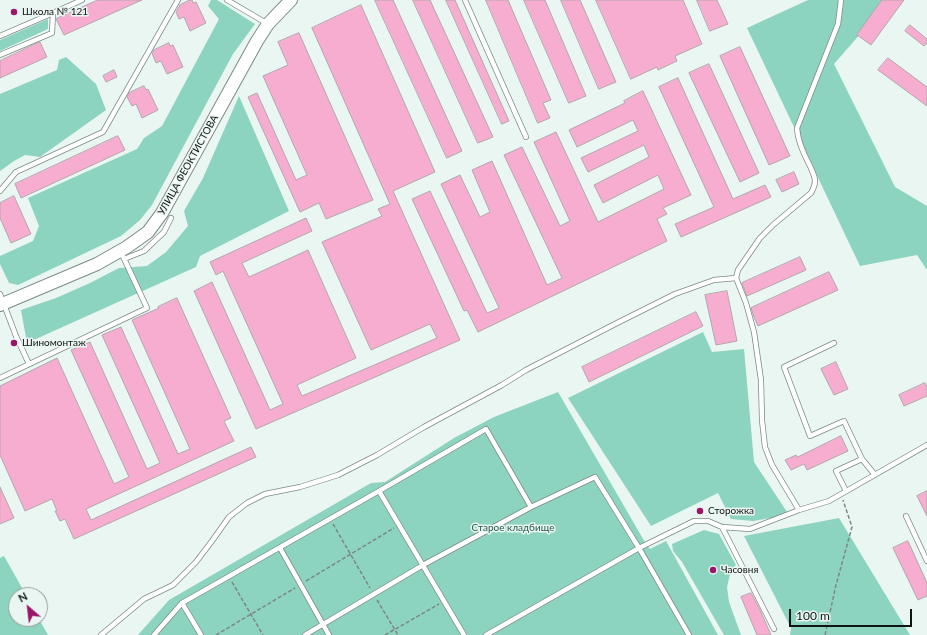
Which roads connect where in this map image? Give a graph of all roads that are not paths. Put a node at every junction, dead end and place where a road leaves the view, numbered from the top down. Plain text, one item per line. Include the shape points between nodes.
1 (82, 0) edge
2 (178, 0) edge
3 (227, 0) edge
4 (291, 0) edge
5 (465, 0) edge
6 (841, 0) edge
7 (53, 12) junction
8 (268, 24) junction
9 (0, 36) edge
10 (0, 55) edge
11 (526, 138) dead end
12 (0, 191) edge
13 (171, 218) dead end
14 (123, 255) junction
15 (736, 278) junction
16 (1, 301) edge
17 (834, 343) dead end
18 (29, 364) junction
19 (0, 378) edge
20 (927, 445) edge
21 (862, 459) junction
22 (875, 475) junction
23 (379, 492) junction
24 (844, 493) junction
25 (531, 507) junction
26 (799, 510) junction
27 (906, 516) dead end
28 (722, 527) junction
29 (280, 548) junction
30 (639, 548) junction
31 (927, 561) edge
32 (422, 564) junction
33 (182, 603) junction
34 (323, 624) junction
35 (774, 629) dead end
36 (101, 635) edge
37 (154, 635) edge
38 (201, 635) edge
39 (305, 635) edge
40 (329, 635) edge
41 (464, 635) edge
42 (486, 635) edge
43 (689, 635) edge

1 - 7 lane
2 - 12 lane via 103,132 16,172
3 - 8 lane
4 - 8 street, УЛИЦА ФЕОКТИСТОВА
5 - 11 lane
6 - 15 lane via 838,24 797,128 800,144 815,181 814,188 760,238 738,270
7 - 9 lane
7 - 10 lane via 52,32
8 - 14 street, УЛИЦА ФЕОКТИСТОВА via 162,214 148,232
13 - 14 lane via 164,232 144,251
14 - 16 street, УЛИЦА ФЕОКТИСТОВА
14 - 18 lane via 146,308
15 - 26 lane via 754,332 761,380 765,447 772,465
15 - 36 lane via 714,280 675,294 626,318 526,370 338,475 300,487 264,494 247,503 229,517 196,562 174,585 144,598
16 - 18 lane
17 - 21 lane via 784,367 810,436 844,421
18 - 19 lane
20 - 22 lane
21 - 22 lane
21 - 24 lane via 836,470
22 - 24 lane
23 - 25 lane via 486,429
23 - 29 lane
23 - 32 lane
24 - 26 lane via 829,501
25 - 30 lane via 595,477
25 - 32 lane
26 - 28 lane via 750,528
27 - 31 lane
28 - 30 lane via 708,521 694,521
28 - 35 lane
29 - 33 lane
29 - 34 lane
30 - 42 lane
30 - 43 lane
32 - 34 lane
32 - 41 lane
33 - 37 lane
33 - 38 lane
34 - 39 lane
34 - 40 lane

